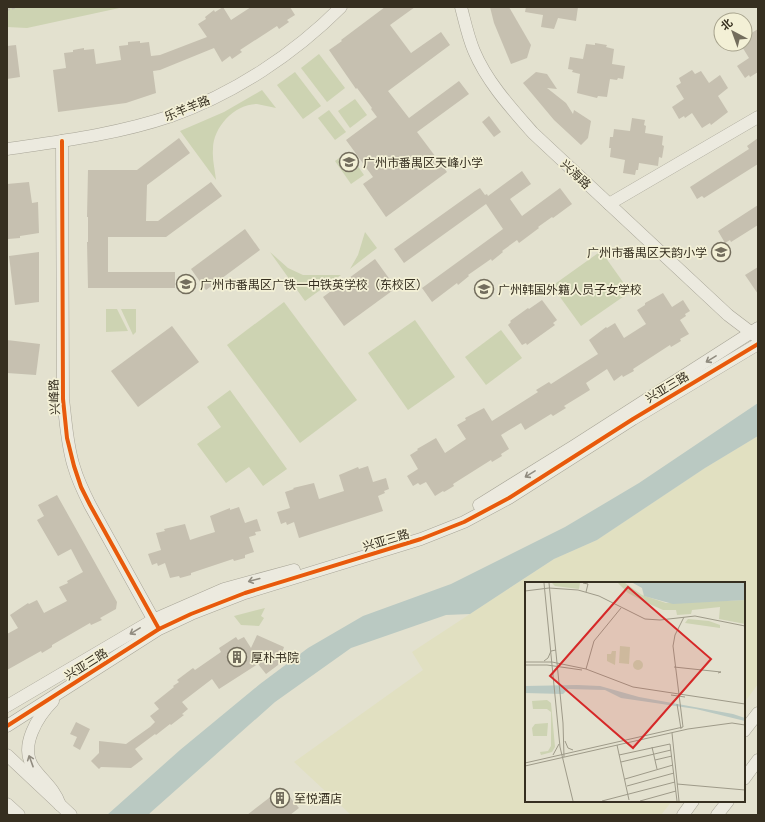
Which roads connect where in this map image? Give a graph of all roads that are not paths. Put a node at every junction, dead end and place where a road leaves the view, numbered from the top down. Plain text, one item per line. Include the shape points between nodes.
1 (341, 7) edge
2 (461, 7) edge
3 (758, 117) edge
4 (62, 141) junction
5 (7, 149) edge
6 (609, 204) junction
7 (754, 340) edge
8 (156, 625) junction
9 (71, 684) junction
10 (23, 697) junction
11 (7, 703) edge
12 (7, 706) edge
13 (758, 713) edge
14 (7, 726) edge
15 (745, 730) edge
16 (7, 755) edge
17 (758, 760) edge
18 (745, 778) edge
19 (692, 802) edge
20 (727, 802) edge
21 (60, 805) junction
22 (71, 815) edge
23 (683, 815) edge
24 (717, 815) edge

1 - 4 street, 乐羊羊路 via 284,57 207,101 171,116 128,128
2 - 6 street, 兴海路 via 474,53 497,90 533,133
3 - 6 street
4 - 5 street, 乐羊羊路
4 - 8 street, 兴峰路 via 63,399 68,438 81,487
6 - 7 street, 兴海路
7 - 8 street, 兴亚三路 via 509,498 464,522 421,540 245,593
8 - 9 street, 兴亚三路
8 -> 10 street, 兴亚三路
9 - 14 street, 兴亚三路
21 -> 9 street via 54,792 33,768 28,751 34,726 52,702
10 - 11 street
10 - 12 street, 兴亚三路
13 - 15 street
16 - 21 street
17 - 18 street
19 - 23 street
20 - 24 street
21 - 22 street

